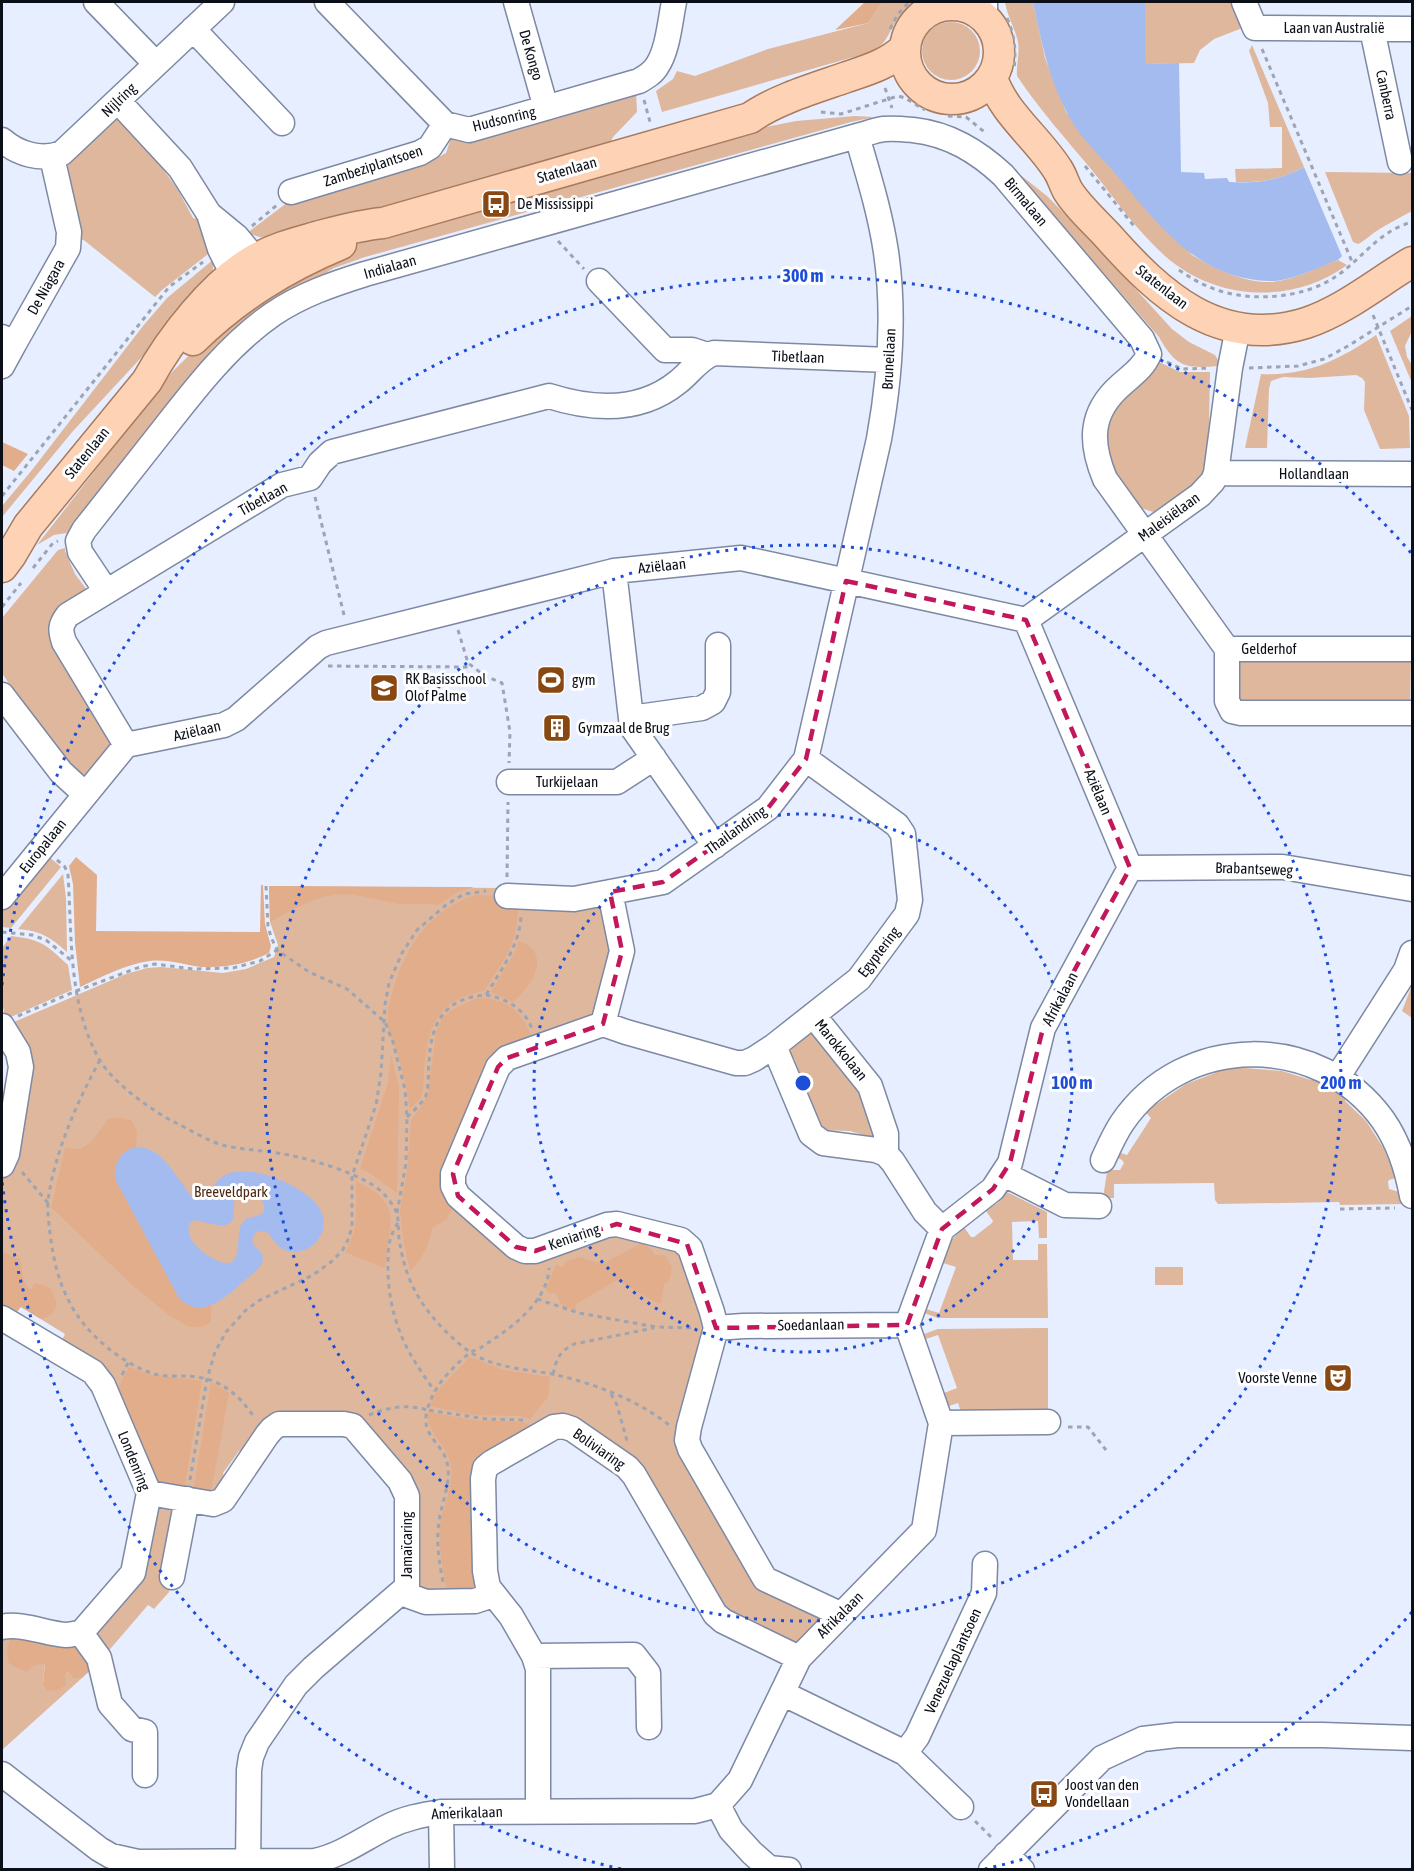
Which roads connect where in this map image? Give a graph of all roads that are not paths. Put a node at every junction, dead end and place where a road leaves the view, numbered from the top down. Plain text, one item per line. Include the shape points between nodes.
1 (96, 2) edge
2 (222, 2) edge
3 (327, 2) edge
4 (516, 2) edge
5 (674, 2) edge
6 (1244, 2) edge
7 (978, 8) edge
8 (192, 29) junction
9 (1372, 29) junction
10 (1413, 29) edge
11 (905, 48) junction
12 (156, 64) junction
13 (1003, 76) junction
14 (916, 83) junction
15 (968, 97) junction
16 (118, 101) junction
17 (546, 108) junction
18 (750, 118) junction
19 (282, 123) dead end
20 (445, 124) junction
21 (857, 136) junction
22 (2, 140) edge
23 (51, 157) junction
24 (1400, 162) dead end
25 (1068, 190) junction
26 (291, 192) road end
27 (240, 261) junction
28 (1413, 262) edge
29 (599, 281) road end
30 (1238, 328) junction
31 (8, 341) edge
32 (707, 355) junction
33 (889, 360) junction
34 (2, 366) edge
35 (1216, 473) junction
36 (1413, 474) edge
37 (28, 526) junction
38 (1145, 535) junction
39 (2, 544) edge
40 (614, 571) junction
41 (13, 573) edge
42 (846, 581) junction
43 (106, 591) junction
44 (1026, 620) junction
45 (718, 645) dead end
46 (1227, 649) junction
47 (1413, 649) edge
48 (2, 695) edge
49 (1413, 713) edge
50 (631, 718) junction
51 (126, 745) junction
52 (654, 758) junction
53 (806, 759) junction
54 (509, 782) road end
55 (85, 794) junction
56 (715, 846) junction
57 (1130, 868) junction
58 (1413, 889) edge
59 (610, 892) junction
60 (512, 894) road end
61 (2, 897) edge
62 (1413, 953) edge
63 (813, 1015) junction
64 (6, 1023) edge
65 (603, 1024) junction
66 (774, 1046) junction
67 (1337, 1078) junction
68 (886, 1154) junction
69 (4, 1159) edge
70 (1103, 1160) dead end
71 (1004, 1174) junction
72 (1408, 1202) edge
73 (1099, 1206) dead end
74 (942, 1229) junction
75 (2, 1318) edge
76 (907, 1325) junction
77 (716, 1328) junction
78 (1048, 1422) road end
79 (941, 1423) junction
80 (149, 1493) junction
81 (187, 1499) junction
82 (985, 1564) dead end
83 (172, 1577) dead end
84 (401, 1593) junction
85 (493, 1595) junction
86 (840, 1614) junction
87 (2, 1628) edge
88 (81, 1633) junction
89 (534, 1656) junction
90 (799, 1658) junction
91 (782, 1693) junction
92 (649, 1727) dead end
93 (1413, 1738) edge
94 (905, 1753) junction
95 (2, 1774) edge
96 (146, 1775) dead end
97 (718, 1805) junction
98 (961, 1807) road end
99 (441, 1812) junction
100 (538, 1812) junction
101 (1006, 1864) edge
102 (315, 1865) edge
103 (248, 1866) edge
104 (442, 1869) edge
105 (789, 1869) edge

1 - 12 street
2 - 8 street, Nijlring
3 - 20 street
4 - 17 street, De Kongo
5 - 17 street, Hudsonring via 663,56 648,76
6 - 9 street, Laan van Australië via 1255,28
7 - 11 main road via 941,6 928,11 908,33
7 - 13 main road via 995,31
8 - 12 street, Nijlring
8 - 19 street
9 - 10 street, Laan van Australië
9 - 24 street, Canberra
11 - 14 main road
11 - 18 main road, Statenlaan via 877,67 819,86
12 - 16 street, Nijlring
13 - 15 main road
13 - 25 main road, Statenlaan via 1000,97 1058,170
14 - 15 main road via 940,98
14 - 18 main road, Statenlaan via 898,82 808,108
15 - 25 main road, Statenlaan via 984,108 1015,148
16 - 23 street, Nijlring via 62,153
16 - 27 street via 176,162
17 - 20 street, Hudsonring via 469,130
18 - 27 main road, Statenlaan
20 - 26 street, Zambeziplantsoen via 430,147 420,153
21 - 33 street, Bruneilaan via 886,252
21 - 38 street, Birmalaan via 885,129 924,132 960,143 986,159 1142,339 1149,354 1144,364 1106,400 1096,421 1094,440 1097,460 1106,479
21 - 43 street, Indialaan via 332,284 274,314 242,339 203,380 84,530 78,542 80,552
22 - 23 street via 15,150
23 - 31 street, De Niagara via 69,232 68,248
25 - 30 main road, Statenlaan via 1137,269 1178,303 1214,322
27 - 37 main road, Statenlaan
28 - 30 main road, Statenlaan via 1334,311 1306,323 1275,329
29 - 32 street, Tibetlaan via 665,350 692,350
30 - 35 street, Maleisiëlaan
31 - 34 street, De Niagara
32 - 33 street, Tibetlaan
32 - 43 street, Tibetlaan via 671,388 626,406 574,404 549,396 332,452 310,478 282,485
33 - 42 street, Bruneilaan via 879,439
35 - 36 street, Hollandlaan
35 - 38 street, Maleisiëlaan via 1200,495
37 - 39 main road, Statenlaan
37 - 41 main road, Statenlaan via 11,555
38 - 44 street, Maleisiëlaan
38 - 46 street
40 - 42 street, Aziëlaan via 741,558
40 - 50 street
40 - 51 street, Aziëlaan via 326,643 236,719 224,725
42 - 44 street, Aziëlaan
42 - 53 street, Thailandring
43 - 51 street, Tibetlaan via 68,615 60,631
44 - 57 street, Aziëlaan
45 - 50 street via 718,692 713,702 702,708
46 - 47 street, Gelderhof
46 - 49 street, Gelderhof via 1227,701 1232,711
48 - 55 street via 62,772
50 - 52 street via 632,727
51 - 55 street
52 - 54 street, Turkijelaan via 617,782
52 - 56 street
53 - 56 street, Thailandring via 768,808
53 - 63 street, Egyptering via 897,825 903,834 910,900 907,914 859,979
55 - 61 street, Europalaan
56 - 59 street, Thailandring via 663,882
57 - 58 street, Brabantseweg via 1283,867
57 - 71 street, Afrikalaan via 1043,1028 1016,1143
59 - 60 street, Thailandring via 574,899
59 - 65 street via 622,951
62 - 67 street
63 - 66 street, Egyptering
63 - 68 street, Marokkolaan via 870,1086 886,1134
64 - 69 street via 21,1067
65 - 66 street, Egyptering via 736,1063 754,1059
65 - 77 street, Keniaring via 507,1058 498,1067 453,1174 453,1186 458,1196 525,1251 617,1224 681,1240 690,1248
66 - 68 street via 811,1134 824,1143
67 - 70 street via 1320,1068 1281,1056 1240,1054 1201,1063 1164,1081 1141,1100 1121,1124
67 - 72 street via 1369,1104 1394,1137 1408,1175
68 - 74 street, Marokkolaan via 925,1212
71 - 73 street via 1065,1205
71 - 74 street, Afrikalaan via 982,1199
74 - 76 street
75 - 80 street, Londenring via 93,1372 103,1385
76 - 77 street, Soedanlaan
76 - 79 street, Afrikalaan
77 - 86 street via 689,1427 690,1449 765,1579
78 - 79 street
79 - 86 street, Afrikalaan via 924,1530
80 - 81 street
80 - 88 street, Londenring via 133,1573
81 - 83 street
81 - 84 street, Jamaïcaring via 213,1504 222,1500 267,1435 279,1425 353,1426 400,1481 407,1496 407,1587
82 - 94 street, Venezuelaplantsoen via 984,1593 917,1737
84 - 85 street via 426,1602 476,1601
84 - 103 street, Jamaïcaring via 296,1685 257,1742 249,1770
85 - 89 street, Boliviaring via 511,1616
85 - 90 street, Boliviaring via 485,1571 485,1468 554,1427 563,1426 634,1475 715,1614
86 - 90 street, Afrikalaan
87 - 88 street
88 - 96 street via 99,1658 110,1704 132,1729 145,1732
89 - 92 street via 634,1655 648,1673
89 - 100 street, Boliviaring via 538,1669
90 - 91 street, Afrikalaan
91 - 94 street
91 - 97 street, Afrikalaan via 740,1780
93 - 101 street via 1177,1735 1143,1739 1102,1758
94 - 98 street
95 - 103 street, Amerikalaan via 111,1856 146,1863
97 - 100 street, Amerikalaan via 695,1811
97 - 105 street via 730,1830 752,1853 769,1868
99 - 100 street, Amerikalaan
99 - 102 street, Amerikalaan via 411,1817 387,1827
99 - 104 street
102 - 103 street, Amerikalaan

